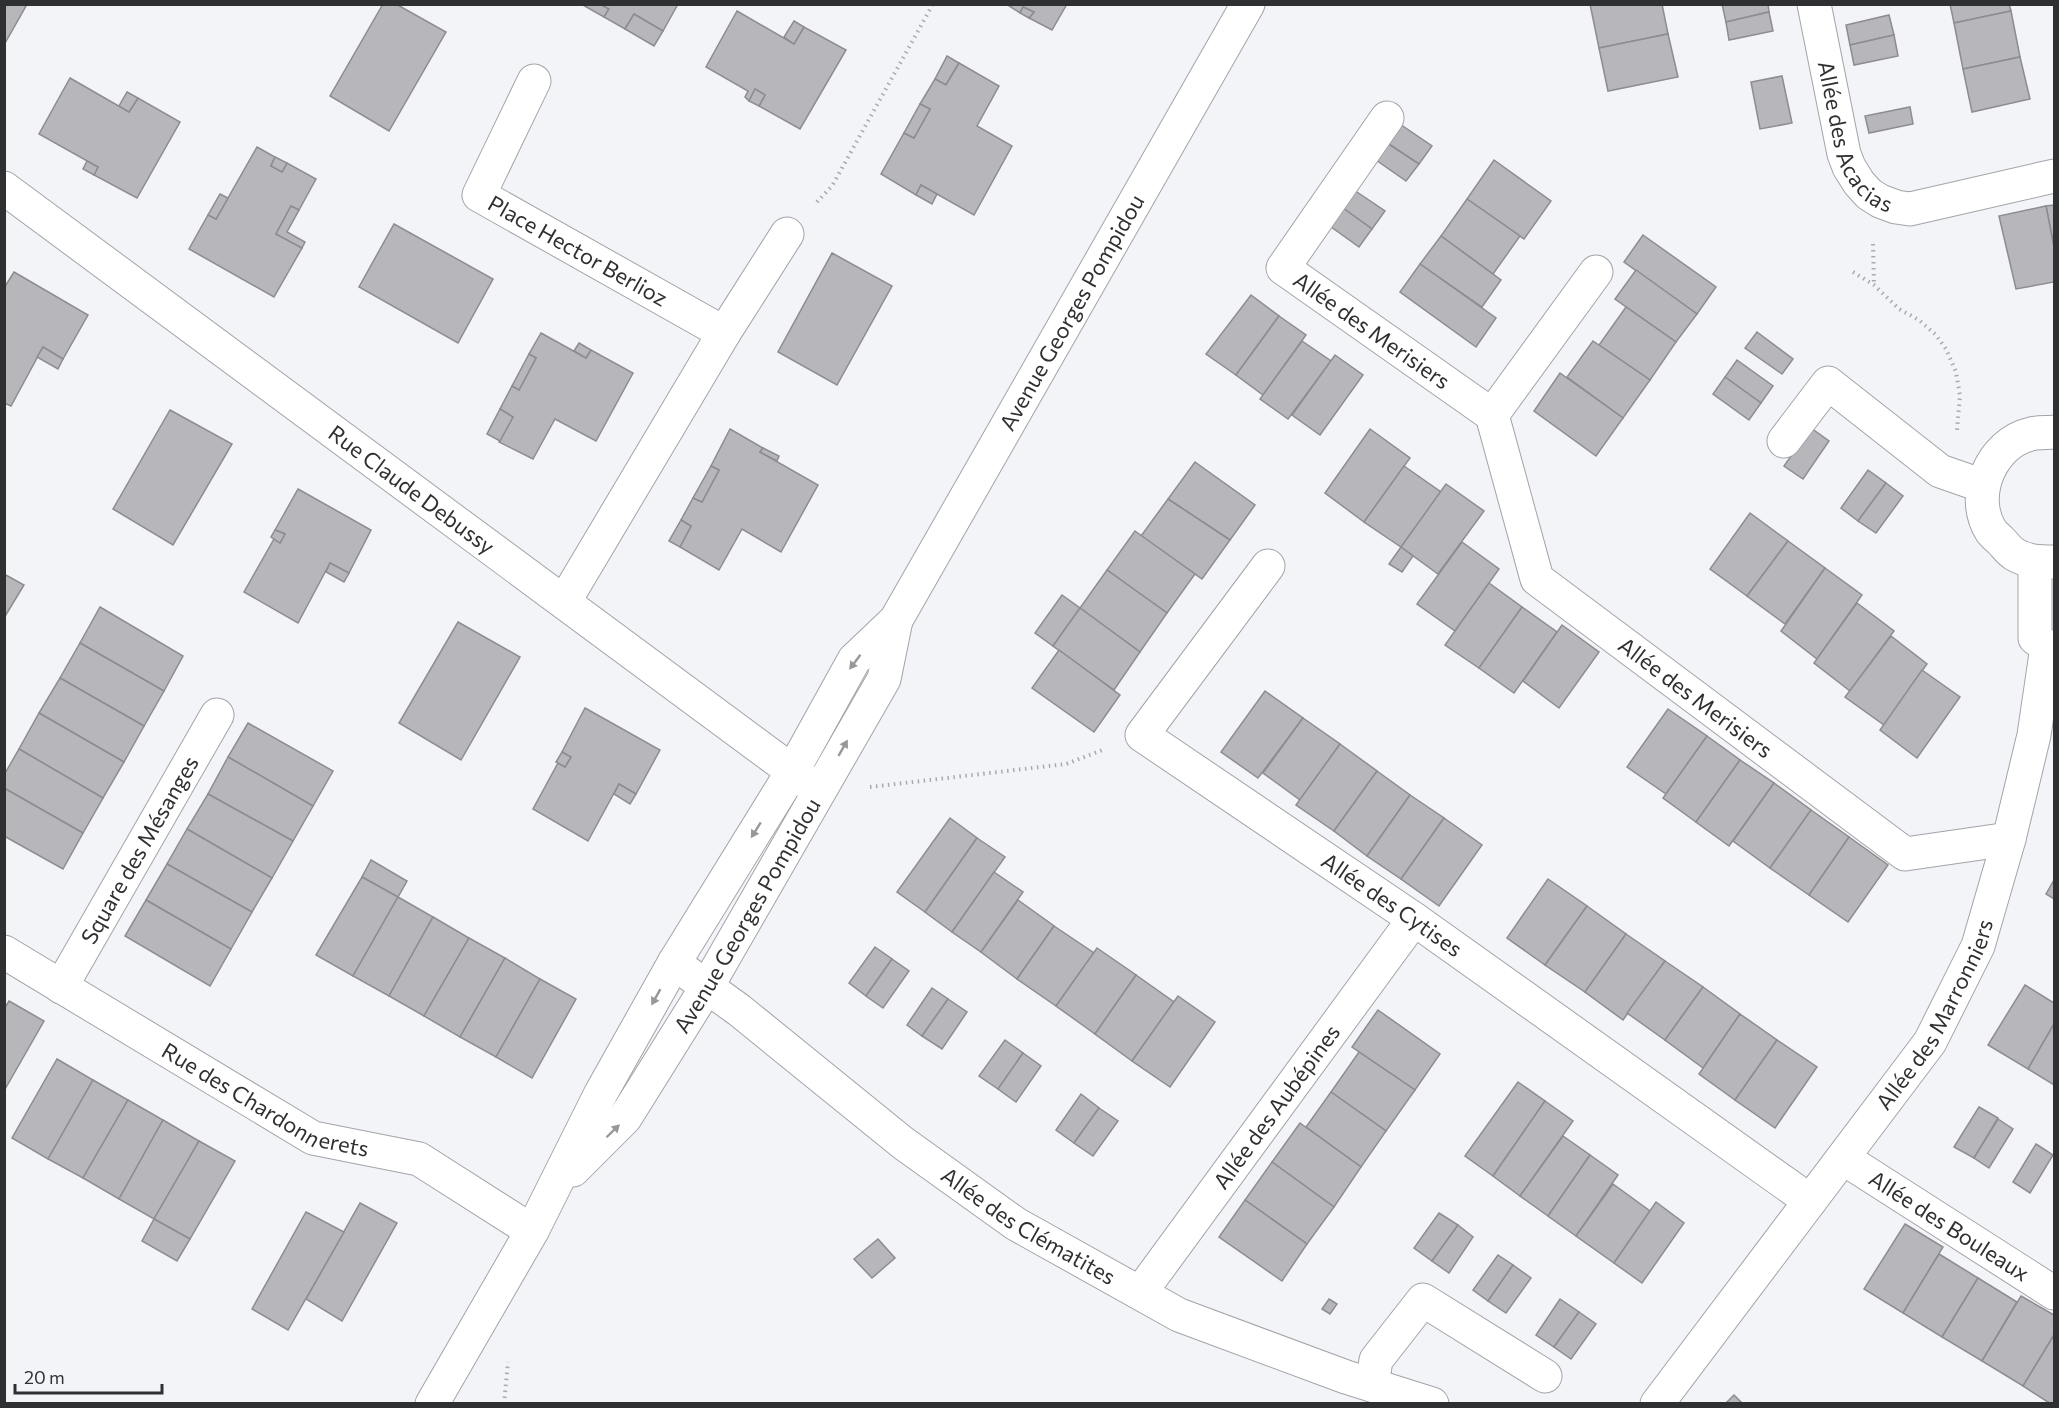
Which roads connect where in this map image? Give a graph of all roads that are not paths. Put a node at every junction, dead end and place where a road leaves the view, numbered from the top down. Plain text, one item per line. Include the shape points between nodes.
1 (1248, 4) edge
2 (1814, 4) edge
3 (534, 81) dead end
4 (1387, 118) dead end
5 (2055, 176) edge
6 (4, 188) edge
7 (787, 234) road end
8 (1596, 272) dead end
9 (724, 333) junction
10 (1492, 415) junction
11 (2055, 432) edge
12 (1784, 441) dead end
13 (1983, 486) junction
14 (2045, 562) edge
15 (1268, 566) dead end
16 (564, 602) junction
17 (896, 620) junction
18 (2051, 649) edge
19 (217, 715) dead end
20 (792, 772) junction
21 (819, 791) junction
22 (2008, 839) junction
23 (1414, 919) junction
24 (4, 952) edge
25 (674, 963) junction
26 (708, 986) junction
27 (61, 987) junction
28 (1843, 1158) junction
29 (556, 1186) junction
30 (1810, 1201) junction
31 (532, 1231) junction
32 (1140, 1293) junction
33 (2055, 1293) edge
34 (1545, 1376) dead end
35 (1372, 1385) junction
36 (1418, 1402) edge
37 (432, 1404) edge
38 (1657, 1404) edge

1 - 17 street, Avenue Georges Pompidou
2 - 5 street, Allée des Acacias via 1844,154 1859,183 1874,197 1910,209
3 - 9 street, Place Hector Berlioz via 479,195
4 - 10 street, Allée des Merisiers via 1283,268
6 - 16 street, Rue Claude Debussy
7 - 9 street
8 - 10 street
9 - 16 street
10 - 22 street, Allée des Merisiers via 1537,579 1905,854
11 - 13 street via 2032,434 2000,453
12 - 13 street via 1828,383 1940,471
13 - 14 street, Allée des Marronniers via 1983,509 1991,531 2013,554
14 - 18 street, Allée des Marronniers via 2035,638
15 - 23 street, Allée des Cytises via 1142,735
16 - 20 street, Rue Claude Debussy
17 -> 20 street, Avenue Georges Pompidou via 854,660
21 -> 17 street, Avenue Georges Pompidou via 884,680
18 - 22 street, Allée des Marronniers
19 - 27 street, Square des Mésanges
20 - 21 street, Rue Claude Debussy
20 -> 25 street, Avenue Georges Pompidou
21 - 26 street, Avenue Georges Pompidou
22 - 28 street, Allée des Marronniers via 1978,946 1930,1042
23 - 30 street, Allée des Cytises
23 - 32 street, Allée des Aubépines
24 - 27 street, Rue des Chardonnerets
25 - 26 street, Allée des Clématites
25 -> 29 street, Avenue Georges Pompidou via 601,1093
29 -> 26 street, Avenue Georges Pompidou via 626,1118
26 - 32 street, Allée des Clématites via 903,1143 1016,1224
27 - 31 street, Rue des Chardonnerets via 313,1138 419,1159
28 - 30 street, Allée des Marronniers
28 - 33 street, Allée des Bouleaux
29 - 31 street, Avenue Georges Pompidou
30 - 38 street, Allée des Marronniers
31 - 37 street, Avenue Georges Pompidou
32 - 35 street, Allée des Clématites via 1179,1315
34 - 35 street via 1423,1300 1376,1360
35 - 36 street, Allée des Clématites

